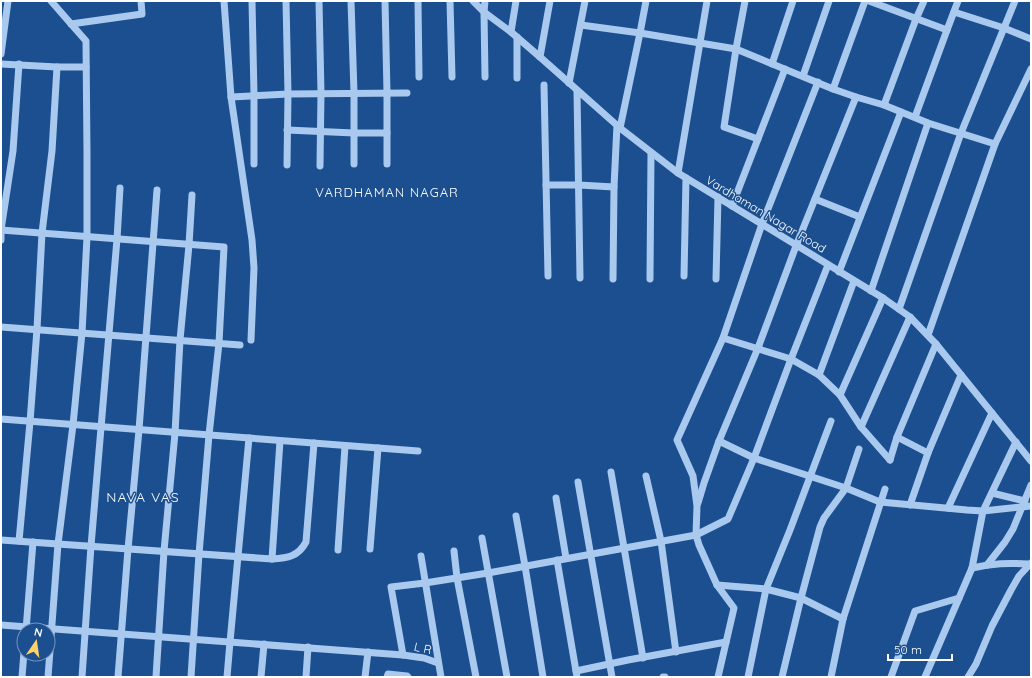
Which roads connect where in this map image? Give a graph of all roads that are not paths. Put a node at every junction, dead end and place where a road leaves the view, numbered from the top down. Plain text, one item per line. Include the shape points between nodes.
1 (8, 1) edge
2 (52, 1) edge
3 (141, 1) edge
4 (224, 1) edge
5 (252, 1) edge
6 (286, 1) edge
7 (319, 1) edge
8 (351, 1) edge
9 (385, 1) edge
10 (418, 1) edge
11 (450, 1) edge
12 (473, 1) edge
13 (485, 1) edge
14 (516, 1) edge
15 (550, 1) edge
16 (585, 1) edge
17 (646, 1) edge
18 (707, 1) edge
19 (745, 1) edge
20 (793, 1) edge
21 (829, 1) edge
22 (865, 1) edge
23 (869, 1) edge
24 (924, 1) edge
25 (958, 1) edge
26 (1014, 1) edge
27 (484, 12) junction
28 (954, 12) junction
29 (916, 19) junction
30 (71, 24) junction
31 (581, 25) junction
32 (1004, 28) junction
33 (947, 30) junction
34 (511, 32) junction
35 (640, 33) junction
36 (517, 37) junction
37 (1031, 39) edge
38 (700, 43) junction
39 (736, 49) junction
40 (1, 54) edge
41 (540, 56) junction
42 (1, 64) edge
43 (18, 64) junction
44 (772, 64) junction
45 (57, 67) junction
46 (86, 67) junction
47 (785, 69) junction
48 (1031, 69) edge
49 (803, 76) junction
50 (452, 77) dead end
51 (484, 77) dead end
52 (419, 78) dead end
53 (517, 78) dead end
54 (818, 82) junction
55 (569, 83) junction
56 (544, 85) dead end
57 (833, 89) junction
58 (577, 91) junction
59 (321, 93) junction
60 (354, 93) junction
61 (387, 93) junction
62 (407, 93) dead end
63 (288, 94) junction
64 (254, 95) junction
65 (231, 97) junction
66 (856, 97) junction
67 (884, 105) junction
68 (901, 112) junction
69 (914, 117) junction
70 (928, 123) junction
71 (618, 127) junction
72 (287, 130) junction
73 (320, 132) junction
74 (354, 133) junction
75 (387, 133) junction
76 (961, 134) junction
77 (758, 139) junction
78 (995, 144) junction
79 (651, 152) junction
80 (254, 164) dead end
81 (354, 164) dead end
82 (387, 164) dead end
83 (287, 165) dead end
84 (320, 166) dead end
85 (678, 173) junction
86 (686, 178) junction
87 (546, 185) junction
88 (579, 185) junction
89 (614, 187) junction
90 (120, 188) dead end
91 (157, 190) dead end
92 (192, 194) dead end
93 (718, 198) junction
94 (815, 199) junction
95 (732, 206) junction
96 (860, 217) junction
97 (762, 224) junction
98 (1, 230) edge
99 (42, 233) junction
100 (86, 237) junction
101 (117, 239) junction
102 (1, 240) edge
103 (153, 242) junction
104 (189, 245) junction
105 (796, 246) junction
106 (828, 265) junction
107 (839, 272) junction
108 (548, 276) dead end
109 (684, 276) dead end
110 (580, 278) dead end
111 (716, 278) dead end
112 (613, 279) dead end
113 (650, 279) dead end
114 (854, 281) junction
115 (871, 291) junction
116 (883, 298) junction
117 (899, 309) junction
118 (910, 317) junction
119 (1, 326) edge
120 (37, 329) junction
121 (82, 333) junction
122 (928, 334) junction
123 (109, 335) junction
124 (145, 338) junction
125 (723, 338) junction
126 (180, 340) junction
127 (251, 340) dead end
128 (219, 343) junction
129 (936, 344) junction
130 (240, 345) dead end
131 (758, 348) junction
132 (791, 359) junction
133 (819, 375) junction
134 (961, 375) junction
135 (840, 395) junction
136 (992, 413) junction
137 (1, 419) edge
138 (831, 421) dead end
139 (30, 422) junction
140 (73, 425) junction
141 (102, 427) junction
142 (861, 427) junction
143 (138, 430) junction
144 (175, 433) junction
145 (209, 435) junction
146 (897, 437) junction
147 (249, 438) junction
148 (280, 441) junction
149 (719, 441) junction
150 (1016, 442) junction
151 (314, 443) junction
152 (345, 446) junction
153 (378, 448) junction
154 (859, 449) dead end
155 (418, 451) dead end
156 (928, 453) junction
157 (754, 458) junction
158 (1031, 461) edge
159 (611, 472) dead end
160 (646, 476) dead end
161 (810, 476) junction
162 (578, 482) dead end
163 (1031, 485) edge
164 (846, 488) junction
165 (884, 489) dead end
166 (992, 492) junction
167 (556, 498) dead end
168 (880, 502) junction
169 (1024, 504) junction
170 (910, 505) junction
171 (697, 506) junction
172 (1031, 506) edge
173 (948, 508) junction
174 (983, 511) junction
175 (516, 516) dead end
176 (696, 535) junction
177 (482, 538) dead end
178 (1, 540) edge
179 (19, 541) junction
180 (661, 541) junction
181 (33, 542) junction
182 (58, 544) junction
183 (91, 546) junction
184 (624, 548) junction
185 (128, 549) junction
186 (338, 550) dead end
187 (370, 550) dead end
188 (454, 551) dead end
189 (164, 552) junction
190 (199, 554) junction
191 (591, 554) junction
192 (421, 556) dead end
193 (238, 557) junction
194 (566, 558) junction
195 (272, 559) junction
196 (557, 560) junction
197 (1030, 563) edge
198 (987, 565) junction
199 (525, 566) junction
200 (972, 568) junction
201 (488, 573) junction
202 (457, 578) junction
203 (425, 583) junction
204 (717, 585) junction
205 (766, 589) junction
206 (801, 598) junction
207 (959, 598) junction
208 (843, 619) junction
209 (26, 622) edge
210 (52, 622) edge
211 (1, 625) edge
212 (16, 627) edge
213 (56, 628) edge
214 (85, 631) junction
215 (121, 634) junction
216 (159, 636) junction
217 (193, 639) junction
218 (230, 642) junction
219 (726, 642) junction
220 (264, 644) junction
221 (308, 648) junction
222 (368, 652) junction
223 (676, 652) junction
224 (403, 655) junction
225 (643, 658) junction
226 (23, 662) edge
227 (49, 662) edge
228 (438, 663) junction
229 (609, 664) junction
230 (577, 674) edge
231 (22, 677) edge
232 (48, 677) edge
233 (82, 677) edge
234 (118, 677) edge
235 (156, 677) edge
236 (191, 677) edge
237 (227, 677) edge
238 (261, 677) edge
239 (306, 677) edge
240 (366, 677) edge
241 (388, 677) edge
242 (408, 677) edge
243 (441, 677) edge
244 (476, 677) edge
245 (507, 677) edge
246 (543, 677) edge
247 (612, 677) edge
248 (718, 677) edge
249 (748, 677) edge
250 (782, 677) edge
251 (831, 677) edge
252 (891, 677) edge
253 (925, 677) edge
254 (968, 677) edge

1 - 40 street
2 - 30 street
3 - 30 street via 142,14
4 - 65 street
5 - 64 street
6 - 63 street
7 - 59 street
8 - 60 street
9 - 61 street
10 - 52 street
11 - 50 street
12 - 27 street, Vardhaman Nagar Road
13 - 27 street
14 - 34 street
15 - 41 street
16 - 31 street
17 - 35 street
18 - 38 street
19 - 39 street
20 - 44 street
21 - 49 street
22 - 57 street
23 - 29 street
24 - 29 street
25 - 28 street
26 - 32 street
27 - 34 street, Vardhaman Nagar Road
27 - 51 street
28 - 32 street
28 - 33 street
29 - 33 street
29 - 67 street
30 - 46 street via 86,41
31 - 35 street
31 - 55 street
32 - 37 street
32 - 76 street
33 - 69 street
34 - 36 street, Vardhaman Nagar Road
35 - 38 street
35 - 71 street
36 - 41 street, Vardhaman Nagar Road
36 - 53 street
38 - 39 street
38 - 85 street
39 - 44 street
39 - 77 street via 724,127
41 - 55 street, Vardhaman Nagar Road
42 - 43 street
43 - 45 street
43 - 98 street via 13,151
44 - 47 street
45 - 46 street
45 - 99 street via 52,151
46 - 100 street
47 - 49 street
47 - 77 street
48 - 78 street
49 - 54 street
54 - 57 street
54 - 97 street
55 - 58 street, Vardhaman Nagar Road
56 - 87 street
57 - 66 street
58 - 71 street, Vardhaman Nagar Road
58 - 88 street
59 - 60 street
59 - 63 street
59 - 73 street
60 - 61 street
60 - 74 street
61 - 62 street
61 - 75 street
63 - 64 street
63 - 72 street
64 - 65 street
64 - 80 street
65 - 127 street via 254,268
66 - 67 street
66 - 94 street
67 - 68 street
68 - 69 street
68 - 96 street
69 - 70 street
70 - 76 street
70 - 115 street
71 - 79 street, Vardhaman Nagar Road
71 - 89 street
72 - 73 street
72 - 83 street
73 - 74 street
73 - 84 street
74 - 75 street
74 - 81 street
75 - 82 street
76 - 78 street
76 - 117 street
77 - 95 street
78 - 122 street
79 - 85 street, Vardhaman Nagar Road
79 - 113 street
85 - 86 street, Vardhaman Nagar Road
86 - 93 street, Vardhaman Nagar Road
86 - 109 street
87 - 88 street
87 - 108 street
88 - 89 street
88 - 110 street
89 - 112 street
90 - 101 street
91 - 103 street
92 - 104 street
93 - 95 street, Vardhaman Nagar Road
93 - 111 street
94 - 96 street
94 - 105 street
95 - 97 street, Vardhaman Nagar Road
96 - 107 street
97 - 105 street, Vardhaman Nagar Road
97 - 125 street
98 - 99 street
98 - 102 street
99 - 100 street
99 - 120 street
100 - 101 street
100 - 121 street
101 - 103 street
101 - 123 street
103 - 104 street
103 - 124 street
104 - 126 street
104 - 128 street via 224,247
105 - 106 street, Vardhaman Nagar Road
105 - 131 street
106 - 107 street, Vardhaman Nagar Road
106 - 132 street
107 - 114 street, Vardhaman Nagar Road
114 - 115 street, Vardhaman Nagar Road
114 - 133 street
115 - 116 street, Vardhaman Nagar Road
116 - 117 street, Vardhaman Nagar Road
116 - 135 street
117 - 118 street, Vardhaman Nagar Road
118 - 122 street, Vardhaman Nagar Road
118 - 142 street
119 - 120 street
120 - 121 street
120 - 139 street
121 - 123 street
121 - 140 street
122 - 129 street, Vardhaman Nagar Road
123 - 124 street
123 - 141 street
124 - 126 street
124 - 143 street
125 - 131 street
125 - 171 street via 678,440 693,476
126 - 128 street
126 - 144 street
128 - 130 street
128 - 145 street
129 - 134 street, Vardhaman Nagar Road
129 - 146 street
131 - 132 street
131 - 149 street
132 - 133 street
132 - 157 street
133 - 135 street
134 - 136 street, Vardhaman Nagar Road
134 - 156 street
135 - 142 street
136 - 150 street, Vardhaman Nagar Road
136 - 173 street
137 - 139 street
138 - 161 street
139 - 140 street
139 - 179 street
140 - 141 street
140 - 182 street
141 - 143 street
141 - 183 street
142 - 146 street via 890,460
143 - 144 street
143 - 185 street
144 - 145 street
144 - 189 street
145 - 147 street
145 - 190 street
146 - 156 street
147 - 148 street
147 - 193 street
148 - 151 street
148 - 195 street
149 - 157 street
149 - 171 street
150 - 158 street, Vardhaman Nagar Road
150 - 166 street
151 - 152 street
151 - 195 street via 306,542 294,555
152 - 153 street
152 - 186 street
153 - 155 street
153 - 187 street
154 - 164 street
156 - 170 street
157 - 161 street
157 - 176 street via 728,519
159 - 184 street
160 - 180 street
161 - 164 street
161 - 205 street
162 - 191 street
163 - 169 street
164 - 168 street
164 - 206 street via 820,527
165 - 168 street
166 - 169 street
166 - 174 street
167 - 194 street
168 - 170 street
168 - 208 street
169 - 172 street
169 - 174 street
169 - 198 street via 1006,542
170 - 173 street
171 - 176 street
173 - 174 street
174 - 200 street
175 - 199 street
176 - 180 street
176 - 204 street
177 - 201 street
178 - 179 street
179 - 181 street
180 - 184 street
180 - 223 street
181 - 182 street
181 - 209 street
182 - 183 street
182 - 210 street
183 - 185 street
183 - 214 street
184 - 191 street
184 - 225 street
185 - 189 street
185 - 215 street
188 - 202 street
189 - 190 street
189 - 216 street
190 - 193 street
190 - 217 street
191 - 194 street
191 - 229 street
192 - 203 street
193 - 195 street
193 - 218 street
194 - 196 street
196 - 199 street
196 - 230 street
197 - 198 street
197 - 254 street via 1010,590
198 - 200 street
199 - 201 street
199 - 246 street
200 - 207 street
201 - 202 street
201 - 245 street
202 - 203 street
202 - 244 street
203 - 224 street via 391,587
203 - 228 street
204 - 205 street
204 - 219 street via 734,608
205 - 206 street
205 - 249 street
206 - 208 street
206 - 250 street
207 - 252 street via 915,611
207 - 253 street
208 - 251 street
211 - 212 street, L R
213 - 214 street, L R
214 - 215 street, L R
214 - 233 street
215 - 216 street, L R
215 - 234 street
216 - 217 street, L R
216 - 235 street
217 - 218 street, L R
217 - 236 street
218 - 220 street, L R
218 - 237 street
219 - 223 street
219 - 248 street
220 - 221 street, L R
220 - 238 street
221 - 222 street, L R
221 - 239 street
222 - 224 street, L R
222 - 240 street
223 - 225 street
224 - 228 street, L R
225 - 229 street
226 - 231 street
227 - 232 street
228 - 243 street
229 - 230 street
229 - 247 street
241 - 242 street via 388,674

